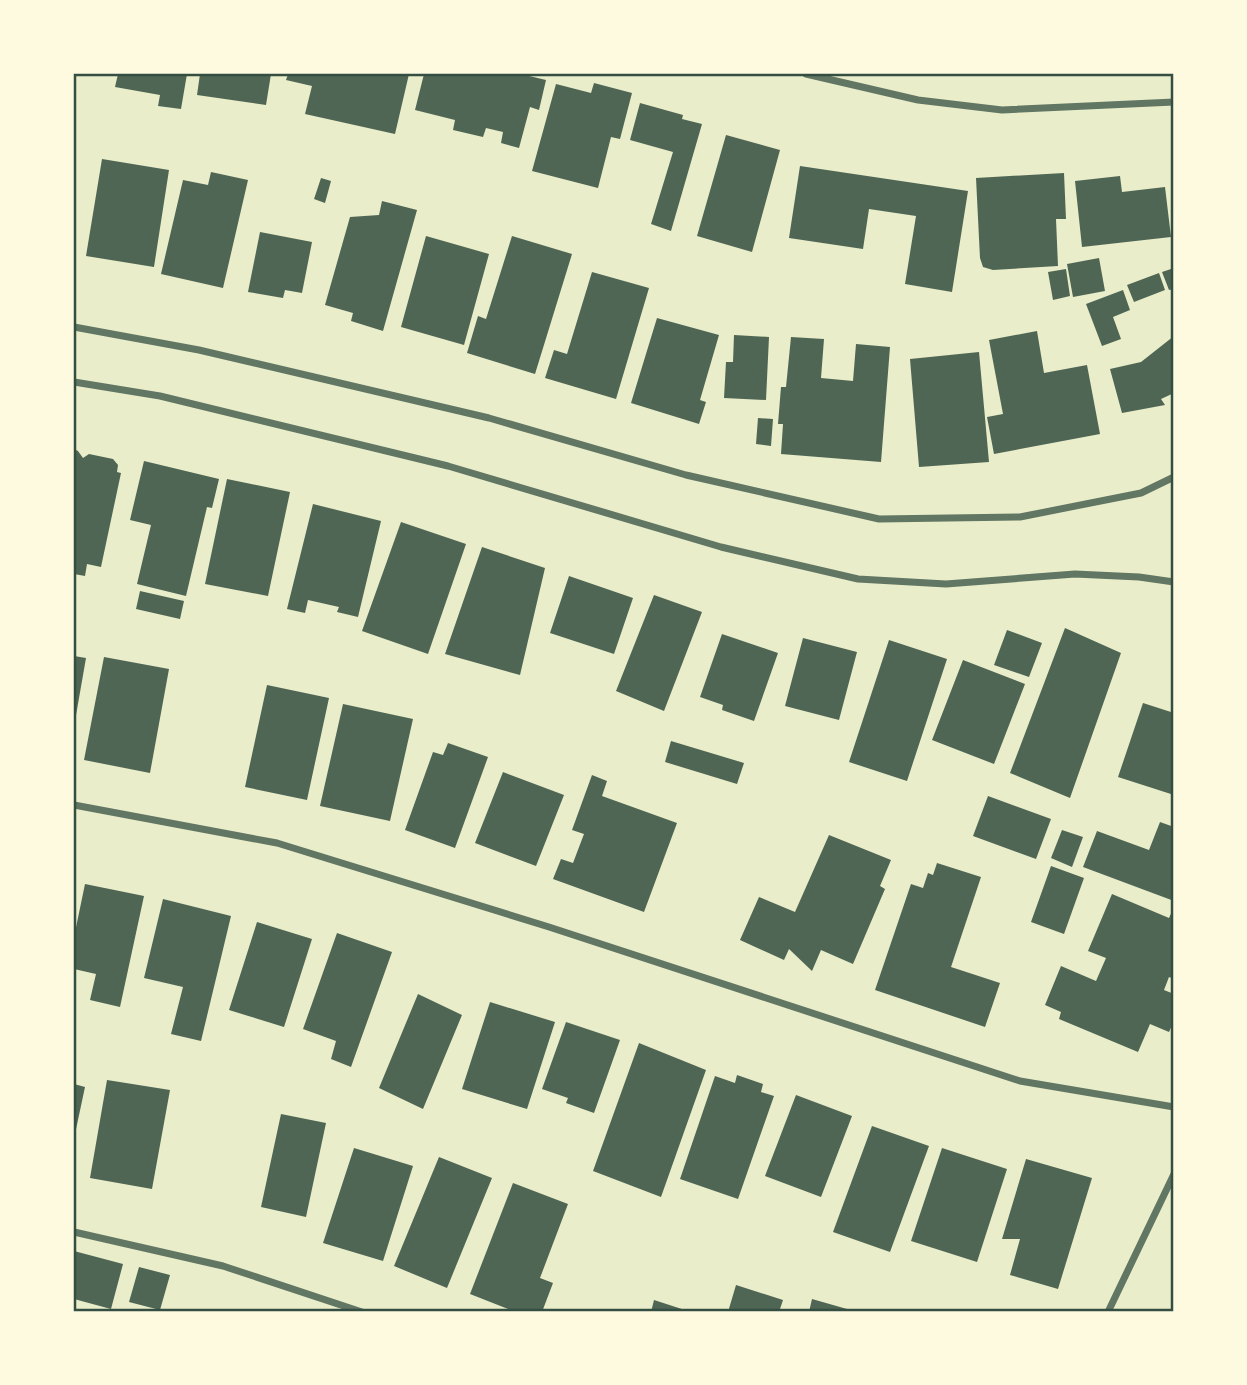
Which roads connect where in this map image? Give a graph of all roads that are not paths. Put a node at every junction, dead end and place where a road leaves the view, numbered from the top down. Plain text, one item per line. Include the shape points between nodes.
1 (806, 74) edge
2 (1174, 102) edge
3 (74, 327) edge
4 (74, 382) edge
5 (1174, 477) edge
6 (1174, 582) edge
7 (74, 805) edge
8 (1174, 1107) edge
9 (1174, 1174) edge
10 (74, 1232) edge
11 (362, 1311) edge
12 (1108, 1311) edge

1 - 2 street via 918,100 1002,110
3 - 5 street via 199,350 476,415 686,475 879,519 1020,517 1141,493
4 - 6 street via 160,396 448,466 721,547 858,579 946,583 1075,573
7 - 8 street via 277,843 1020,1082
9 - 12 street
10 - 11 street via 223,1266

